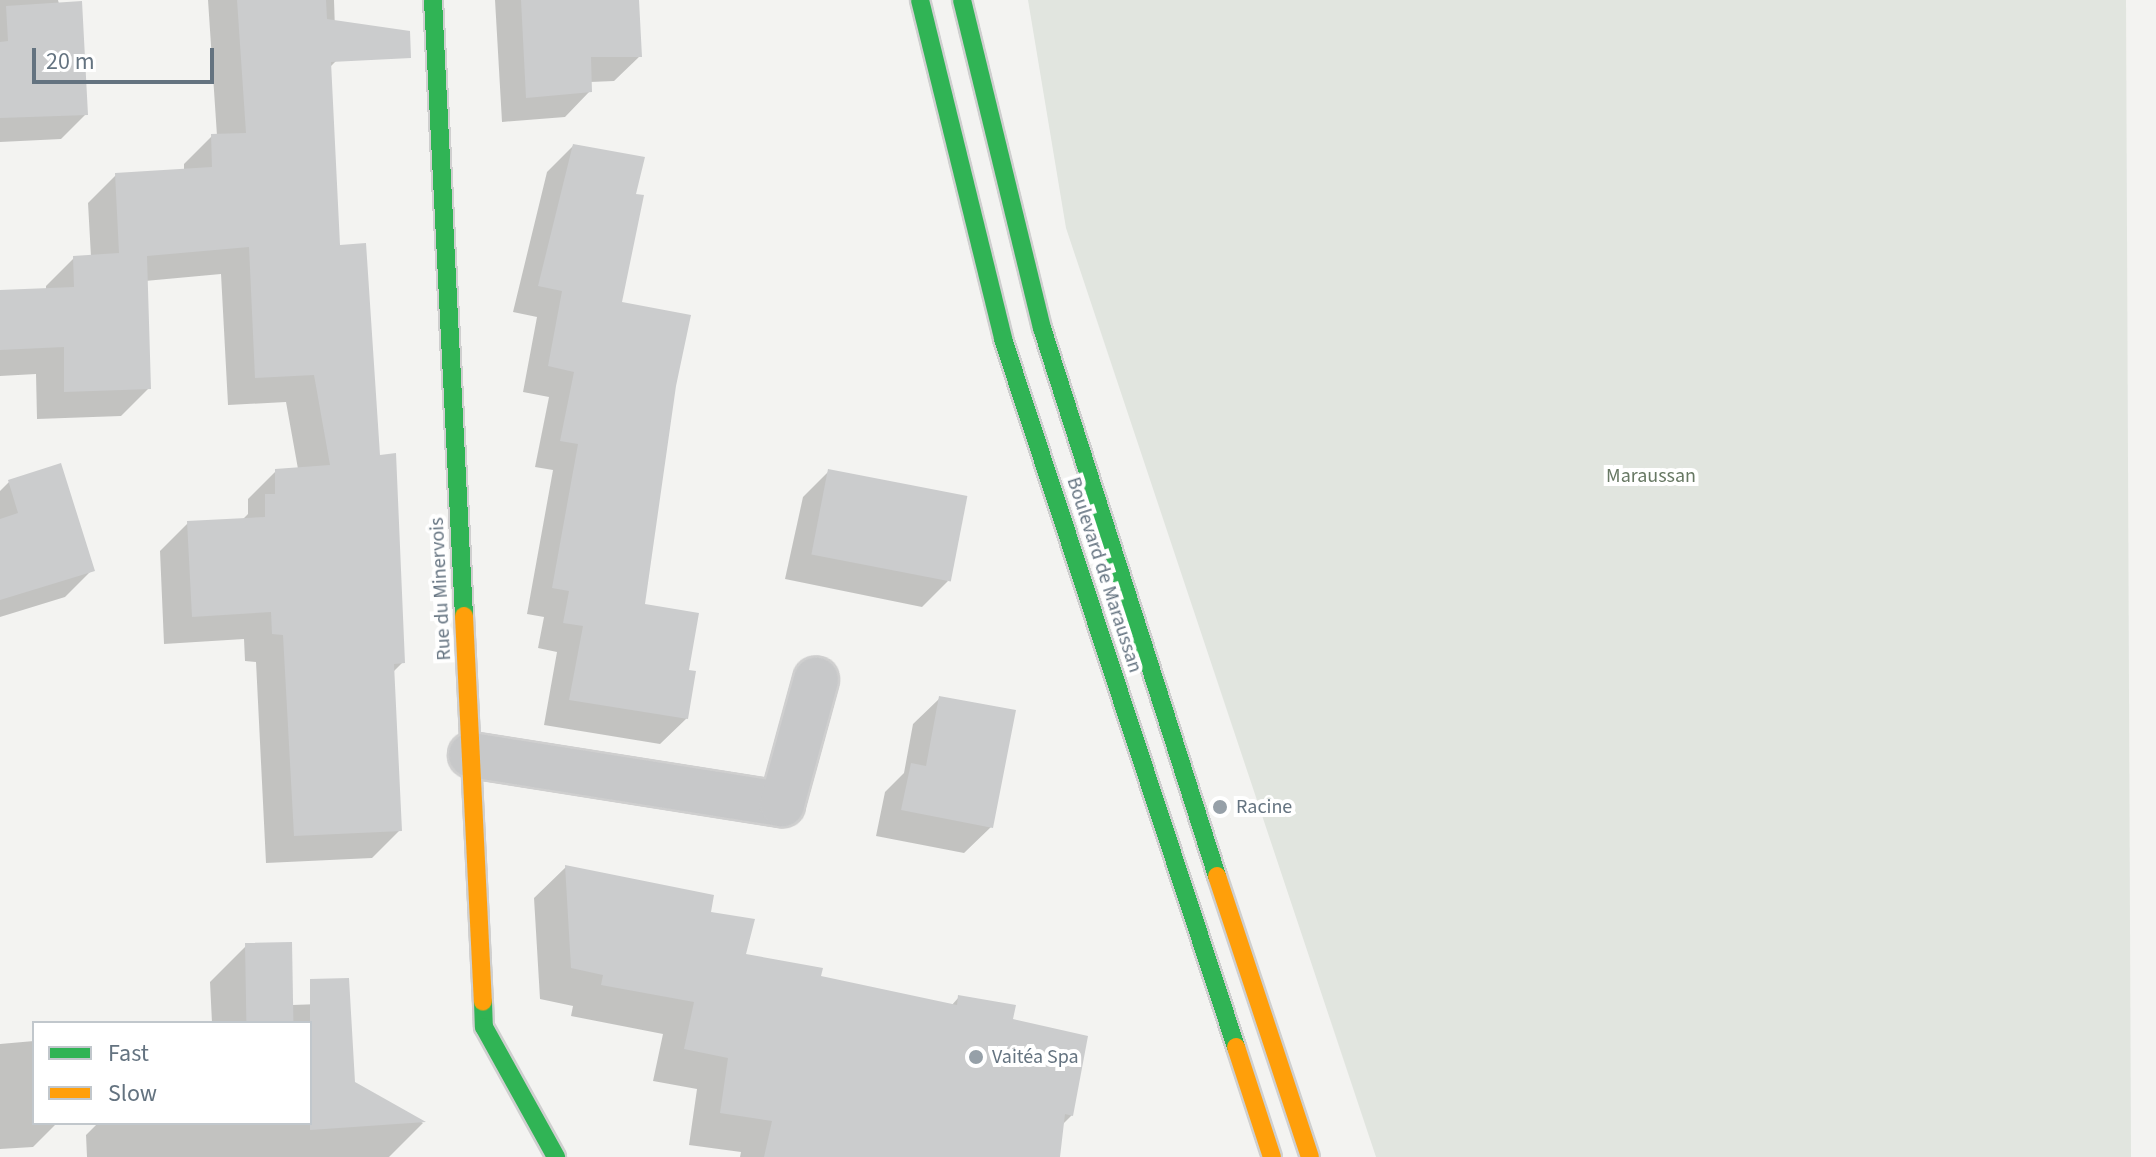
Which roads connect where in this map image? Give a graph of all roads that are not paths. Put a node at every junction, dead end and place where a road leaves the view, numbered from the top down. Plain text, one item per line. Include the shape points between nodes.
1 (433, 0) edge
2 (920, 0) edge
3 (962, 0) edge
4 (816, 680) dead end
5 (471, 755) junction
6 (556, 1157) edge
7 (1272, 1157) edge
8 (1310, 1157) edge

1 - 5 main road, Rue du Minervois
2 - 7 main road, Boulevard de Maraussan via 1003,339
3 - 8 main road, Boulevard de Maraussan via 1042,328
4 - 5 street via 782,804
5 - 6 main road, Rue du Minervois via 484,1027

